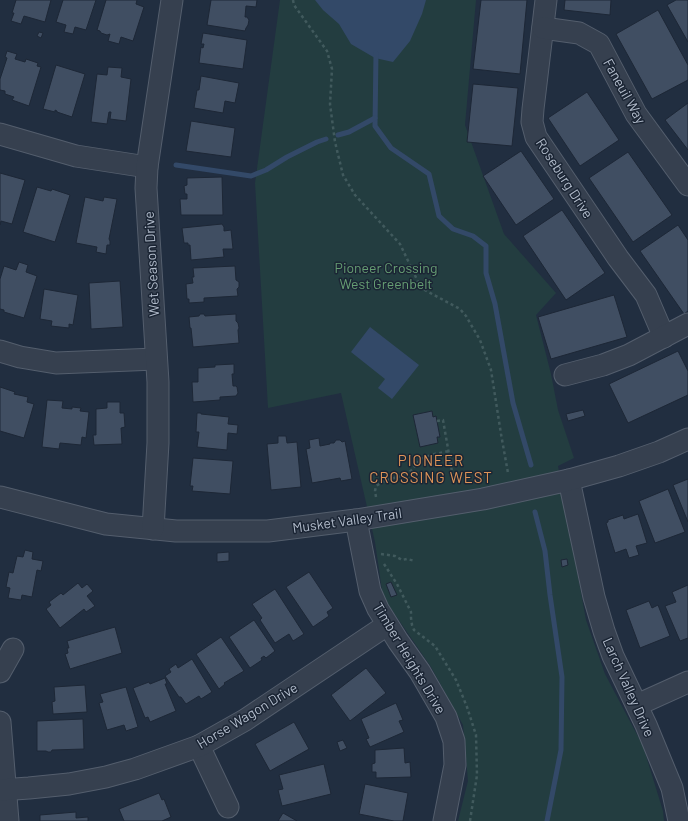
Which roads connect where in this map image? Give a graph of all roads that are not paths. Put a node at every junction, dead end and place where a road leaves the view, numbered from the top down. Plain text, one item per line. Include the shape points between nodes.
1 (172, 0) edge
2 (546, 0) edge
3 (543, 28) junction
4 (0, 134) edge
5 (147, 167) junction
6 (688, 185) edge
7 (687, 326) edge
8 (664, 337) junction
9 (0, 351) edge
10 (156, 359) junction
11 (565, 375) dead end
12 (688, 439) edge
13 (569, 480) junction
14 (0, 497) edge
15 (356, 520) junction
16 (153, 529) junction
17 (387, 625) junction
18 (14, 649) dead end
19 (0, 672) edge
20 (688, 682) edge
21 (637, 704) junction
22 (0, 722) edge
23 (198, 746) junction
24 (3, 789) edge
25 (228, 807) dead end
26 (8, 821) edge
27 (444, 821) edge
28 (679, 821) edge

1 - 5 street, Wet Season Drive
2 - 3 street, Roseburg Drive
3 - 6 street, Faneuil Way via 579,33 599,44 636,114
3 - 8 street, Roseburg Drive via 532,122 536,137 646,295
4 - 5 street via 76,156
5 - 10 street, Wet Season Drive
7 - 8 street
8 - 11 street via 629,355
9 - 10 street via 56,363
10 - 16 street, Wet Season Drive via 158,443
12 - 13 street, Musket Valley Trail via 619,466
13 - 15 street, Musket Valley Trail via 483,499
13 - 21 street, Larch Valley Drive via 602,624 613,656
14 - 16 street, Musket Valley Trail via 106,524
15 - 16 street, Musket Valley Trail via 268,531
15 - 17 street, Timber Heights Drive via 370,591
17 - 23 street, Horse Wagon Drive via 245,720
17 - 27 street, Timber Heights Drive via 420,672 446,717 454,741 455,764
18 - 19 street
20 - 21 street
21 - 28 street, Larch Valley Drive via 672,788
22 - 24 street via 4,766
23 - 24 street, Horse Wagon Drive via 106,777 69,784
23 - 25 street
24 - 26 street

